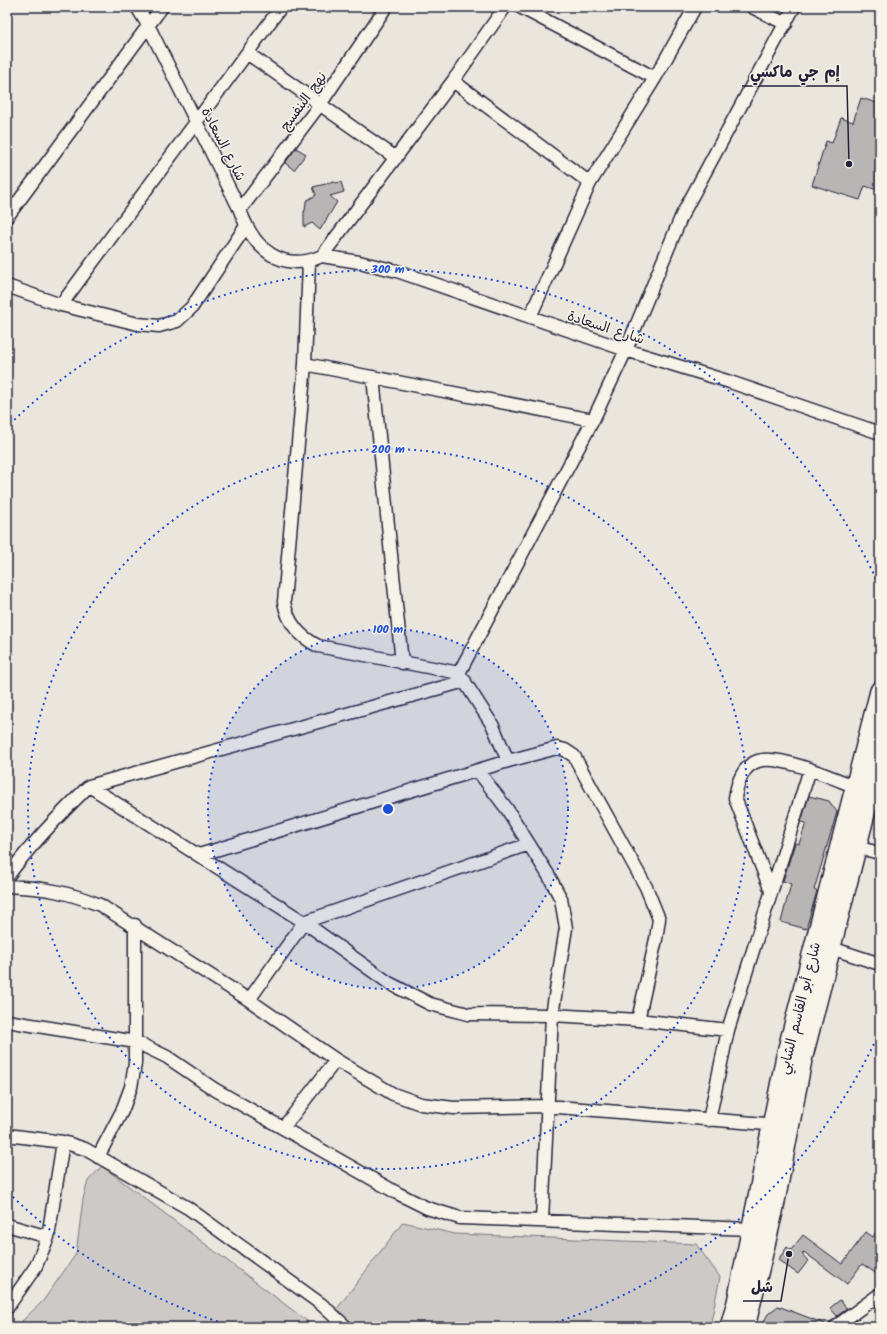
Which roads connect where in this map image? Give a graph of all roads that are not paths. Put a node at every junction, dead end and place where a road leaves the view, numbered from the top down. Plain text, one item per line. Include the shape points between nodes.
1 (137, 7) edge
2 (162, 7) edge
3 (280, 7) edge
4 (386, 7) edge
5 (505, 7) edge
6 (520, 7) edge
7 (695, 7) edge
8 (752, 7) edge
9 (794, 7) edge
10 (786, 24) junction
11 (148, 25) junction
12 (247, 53) junction
13 (656, 78) junction
14 (453, 81) junction
15 (321, 103) junction
16 (196, 122) junction
17 (396, 158) junction
18 (590, 184) junction
19 (240, 210) junction
20 (7, 217) edge
21 (246, 226) junction
22 (322, 256) junction
23 (309, 262) junction
24 (7, 286) edge
25 (61, 304) junction
26 (530, 317) junction
27 (626, 350) junction
28 (306, 364) junction
29 (373, 377) junction
30 (593, 420) junction
31 (880, 433) edge
32 (402, 663) junction
33 (462, 677) junction
34 (880, 691) edge
35 (880, 755) edge
36 (508, 761) junction
37 (810, 769) junction
38 (478, 771) junction
39 (89, 786) junction
40 (856, 787) junction
41 (529, 844) junction
42 (855, 847) junction
43 (880, 854) edge
44 (199, 855) junction
45 (7, 877) edge
46 (7, 886) edge
47 (771, 891) junction
48 (304, 922) junction
49 (135, 925) junction
50 (830, 948) junction
51 (880, 964) edge
52 (249, 1000) junction
53 (552, 1015) junction
54 (638, 1020) junction
55 (7, 1021) edge
56 (728, 1030) junction
57 (136, 1042) junction
58 (336, 1060) junction
59 (546, 1106) junction
60 (709, 1120) junction
61 (781, 1126) junction
62 (283, 1128) junction
63 (7, 1135) edge
64 (63, 1142) junction
65 (98, 1157) junction
66 (542, 1220) junction
67 (7, 1225) edge
68 (751, 1228) junction
69 (48, 1237) junction
70 (880, 1294) edge
71 (7, 1308) edge
72 (346, 1327) edge
73 (730, 1327) edge
74 (745, 1327) edge
75 (835, 1327) edge

1 - 11 street, شارع السعادة
2 - 11 street
3 - 12 street
4 - 15 street, نهج البنفسج
5 - 14 street
6 - 13 street
7 - 13 street
8 - 10 street
9 - 10 street
10 - 27 street via 682,215
11 - 16 street, شارع السعادة
11 - 20 street
12 - 15 street
12 - 16 street
13 - 18 street
14 - 17 street
14 - 18 street
15 - 17 street
15 - 19 street, نهج البنفسج
16 - 19 street, شارع السعادة
16 - 25 street
17 - 22 street
18 - 26 street
19 - 21 street, شارع السعادة
21 - 23 street, شارع السعادة via 257,243 270,255 288,262
21 - 25 street via 192,307 177,321 159,326 138,324
22 - 23 street
22 - 26 street, شارع السعادة via 397,271
23 - 28 street
24 - 25 street
26 - 27 street, شارع السعادة
27 - 30 street
27 - 31 street, شارع السعادة
28 - 29 street
28 - 32 street via 284,602 287,617 306,640 318,646
29 - 30 street
29 - 32 street
30 - 33 street
32 - 33 street
33 - 36 street via 493,726
33 - 39 street
34 - 40 main road, شارع أبو القاسم الشابي
35 - 42 main road, شارع أبو القاسم الشابي
36 - 38 street
36 - 54 street via 557,748 574,756 646,887 659,919
37 - 40 street
37 - 47 street
37 - 47 street via 777,761 758,761 745,771 737,784 735,798
38 - 41 street via 507,809
38 - 44 street
39 - 44 street
39 - 45 street via 56,817
40 - 61 main road, شارع أبو القاسم الشابي via 786,1056
41 - 48 street
41 - 53 street via 561,899 566,928
42 - 43 street
42 - 50 main road, شارع أبو القاسم الشابي
44 - 48 street
46 - 49 street via 45,888 74,894
47 - 56 street
48 - 52 street
48 - 53 street via 389,983 430,1004 468,1014
49 - 52 street
49 - 57 street
50 - 51 street
50 - 61 main road, شارع أبو القاسم الشابي via 802,1060
52 - 58 street
53 - 54 street
53 - 59 street
54 - 56 street
55 - 57 street
56 - 60 street
57 - 62 street via 167,1057
57 - 65 street via 131,1087 122,1111
58 - 59 street via 393,1094 421,1104 454,1108
58 - 62 street
59 - 60 street
59 - 66 street
60 - 61 street
61 - 68 main road, شارع أبو القاسم الشابي
61 - 74 main road, شارع أبو القاسم الشابي via 759,1275
62 - 66 street via 427,1208 460,1218
63 - 64 street
64 - 65 street via 86,1149
64 - 69 street
65 - 72 street via 188,1208 315,1300
66 - 68 street
67 - 69 street
68 - 73 main road, شارع أبو القاسم الشابي
69 - 71 street via 36,1266
70 - 75 street

